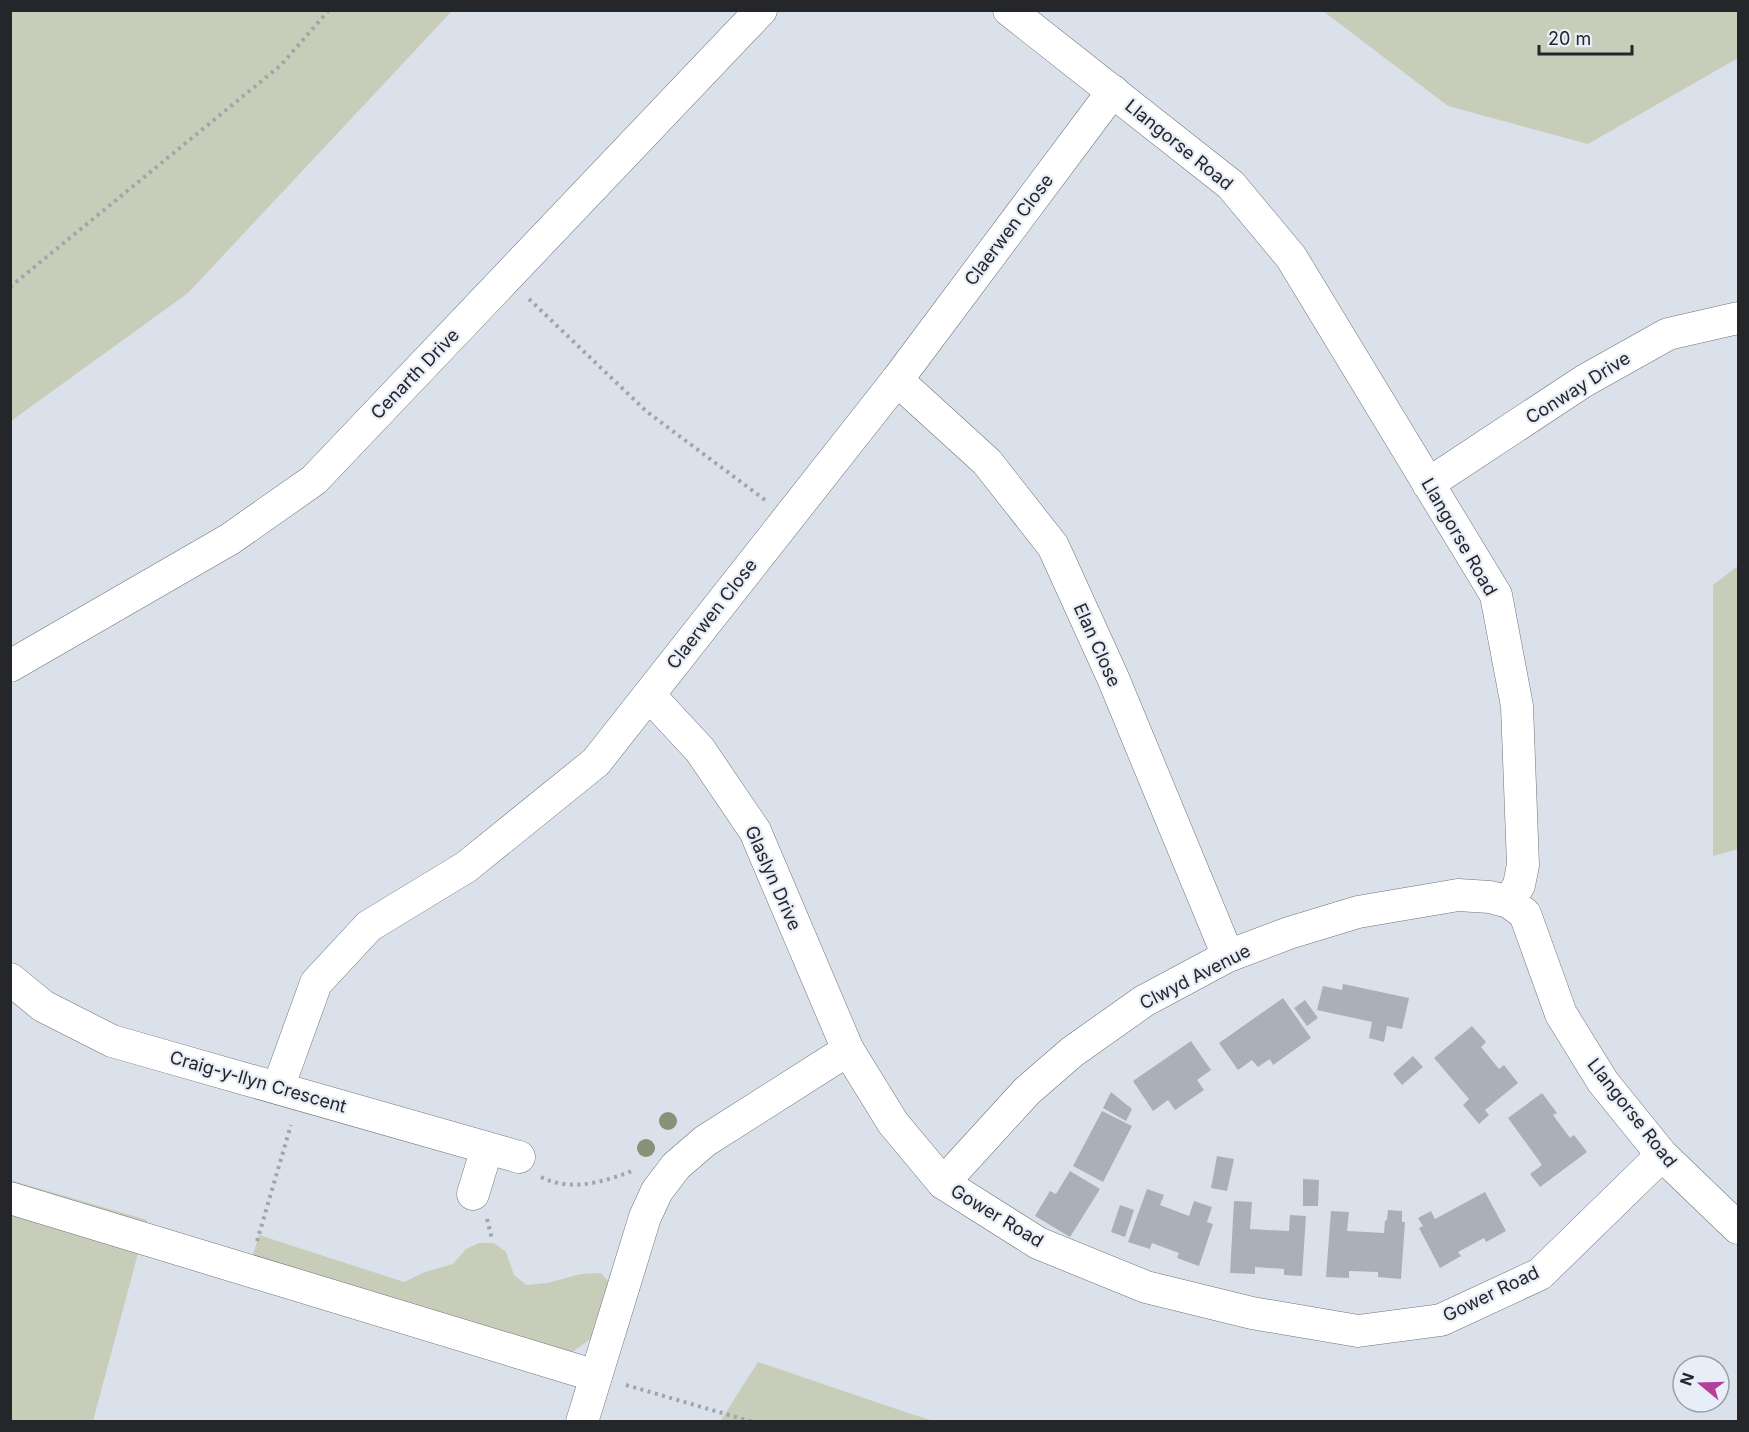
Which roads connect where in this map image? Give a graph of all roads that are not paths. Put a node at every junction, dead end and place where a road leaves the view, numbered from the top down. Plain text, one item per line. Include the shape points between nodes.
1 (761, 10) edge
2 (1010, 10) edge
3 (1113, 91) junction
4 (1738, 318) edge
5 (897, 380) junction
6 (1428, 484) junction
7 (10, 666) edge
8 (648, 695) junction
9 (1509, 903) junction
10 (1228, 956) junction
11 (10, 979) edge
12 (848, 1050) junction
13 (289, 1091) junction
14 (487, 1148) junction
15 (1662, 1155) junction
16 (519, 1156) road end
17 (943, 1183) junction
18 (473, 1194) dead end
19 (10, 1198) edge
20 (1738, 1227) edge
21 (597, 1376) junction
22 (582, 1422) edge

1 - 7 street, Cenarth Drive via 314,480 230,539
2 - 3 street
3 - 5 street, Claerwen Close
3 - 6 street, Llangorse Road via 1231,185 1291,258
4 - 6 street, Conway Drive via 1668,334 1584,381
5 - 8 street, Claerwen Close
5 - 10 street, Elan Close via 987,462 1053,546 1113,678
6 - 9 street, Llangorse Road via 1496,596 1517,706 1523,865 1519,885
8 - 12 street, Glaslyn Drive via 700,750 755,831
8 - 13 street, Claerwen Close via 596,762 466,867 369,926 316,983
9 - 10 street, Clwyd Avenue via 1458,895 1358,912
9 - 15 street, Llangorse Road via 1526,914 1561,1014 1603,1082
10 - 17 street, Clwyd Avenue via 1143,1001 1072,1052 1028,1091
11 - 13 street, Craig-y-llyn Crescent via 43,1006 112,1041
12 - 17 street, Gower Road via 893,1123
12 - 21 street via 705,1141 676,1166 657,1191 645,1217
13 - 14 street, Craig-y-llyn Crescent
14 - 16 street, Craig-y-llyn Crescent
14 - 18 street
15 - 17 street, Gower Road via 1540,1274 1442,1320 1358,1331 1252,1313 1146,1287 1038,1243
15 - 20 street, Llangorse Road
19 - 21 street
21 - 22 street

